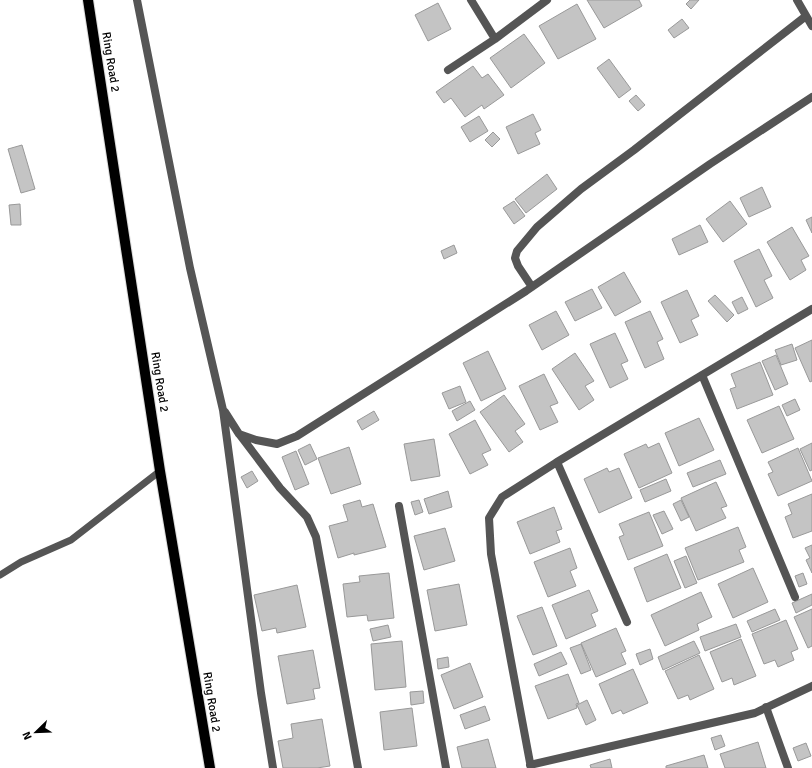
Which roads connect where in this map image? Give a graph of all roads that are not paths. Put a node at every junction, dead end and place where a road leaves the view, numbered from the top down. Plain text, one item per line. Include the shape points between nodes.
1 (88, 0) edge
2 (137, 0) edge
3 (471, 0) edge
4 (547, 0) edge
5 (797, 0) edge
6 (806, 16) junction
7 (812, 26) edge
8 (495, 39) junction
9 (448, 70) dead end
10 (812, 97) edge
11 (532, 288) junction
12 (812, 309) edge
13 (702, 375) junction
14 (223, 410) junction
15 (239, 434) junction
16 (557, 462) junction
17 (160, 471) junction
18 (399, 506) dead end
19 (0, 575) edge
20 (795, 597) dead end
21 (627, 622) dead end
22 (812, 686) edge
23 (766, 707) junction
24 (530, 766) edge
25 (210, 768) edge
26 (274, 768) edge
27 (358, 768) edge
28 (446, 768) edge
29 (788, 768) edge

1 - 17 main road, Ring Road 2
2 - 14 street via 190,268
3 - 8 street
4 - 8 street
5 - 6 street
6 - 7 street
6 - 11 street via 581,189 538,227 517,250 515,258
8 - 9 street
10 - 11 street via 710,164
11 - 15 street via 297,436 277,444
12 - 13 street
13 - 16 street
13 - 20 street
14 - 15 street
14 - 26 street via 261,693
15 - 27 street via 280,488 307,517 316,537
16 - 21 street
16 - 24 street via 502,497 489,518 491,554
17 - 19 lane via 71,540 21,562
17 - 25 main road, Ring Road 2
18 - 28 street
22 - 23 street
23 - 24 street
23 - 29 street

